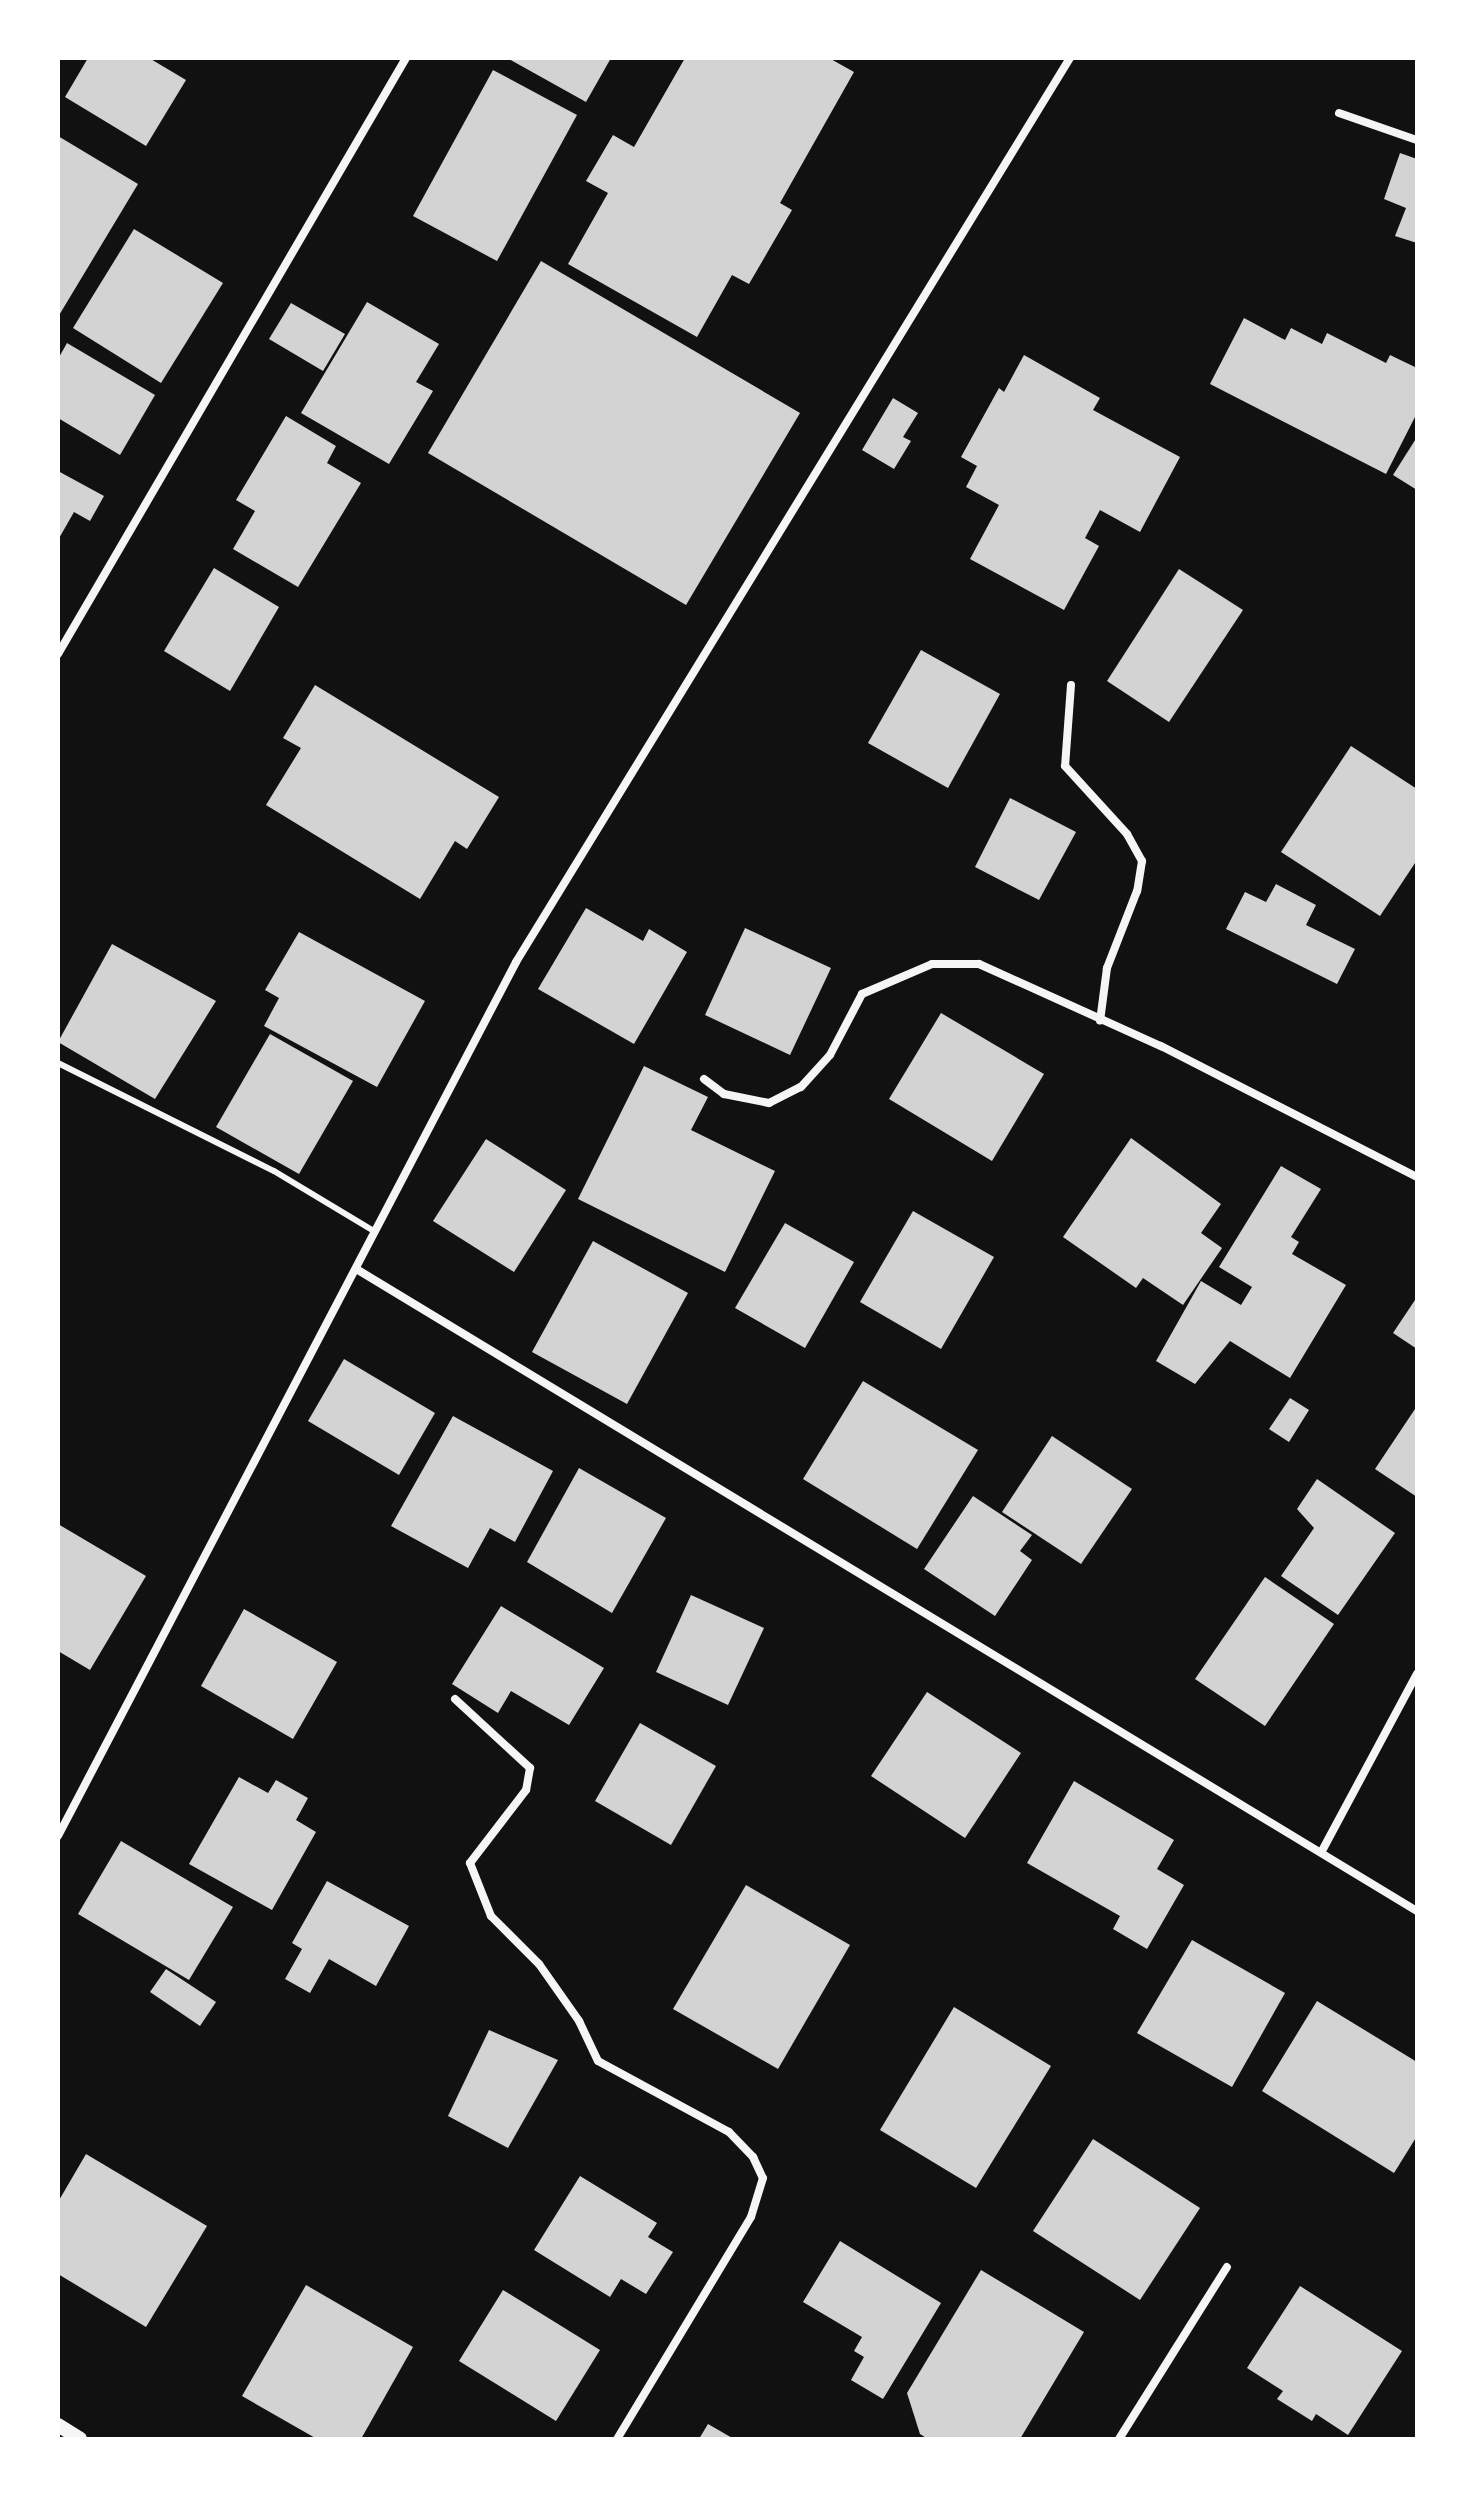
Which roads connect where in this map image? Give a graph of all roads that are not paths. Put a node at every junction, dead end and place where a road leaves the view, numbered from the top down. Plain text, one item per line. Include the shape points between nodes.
1 (406, 58) edge
2 (1070, 58) edge
3 (1339, 113) dead end
4 (1417, 140) edge
5 (58, 654) edge
6 (1071, 685) dead end
7 (1100, 1021) junction
8 (58, 1063) edge
9 (704, 1079) dead end
10 (1417, 1177) edge
11 (372, 1230) junction
12 (358, 1270) junction
13 (1417, 1674) edge
14 (455, 1699) dead end
15 (58, 1836) edge
16 (1323, 1849) junction
17 (1417, 1911) edge
18 (1227, 2267) dead end
19 (58, 2425) edge
20 (80, 2439) edge
21 (617, 2439) edge
22 (1119, 2439) edge

1 - 5 street
2 - 11 street via 516,962
3 - 4 street
6 - 7 street via 1065,766 1127,834 1142,861 1137,891 1107,968
7 - 9 street via 979,964 932,964 862,994 830,1055 801,1087 769,1103 724,1094
7 - 10 street
8 - 11 lane via 274,1171
11 - 12 street
12 - 15 street
12 - 16 street
13 - 16 street
14 - 21 street via 530,1768 526,1790 470,1863 491,1916 539,1964 579,2021 598,2061 729,2132 753,2157 763,2178 751,2217
16 - 17 street
18 - 22 street
19 - 20 street

